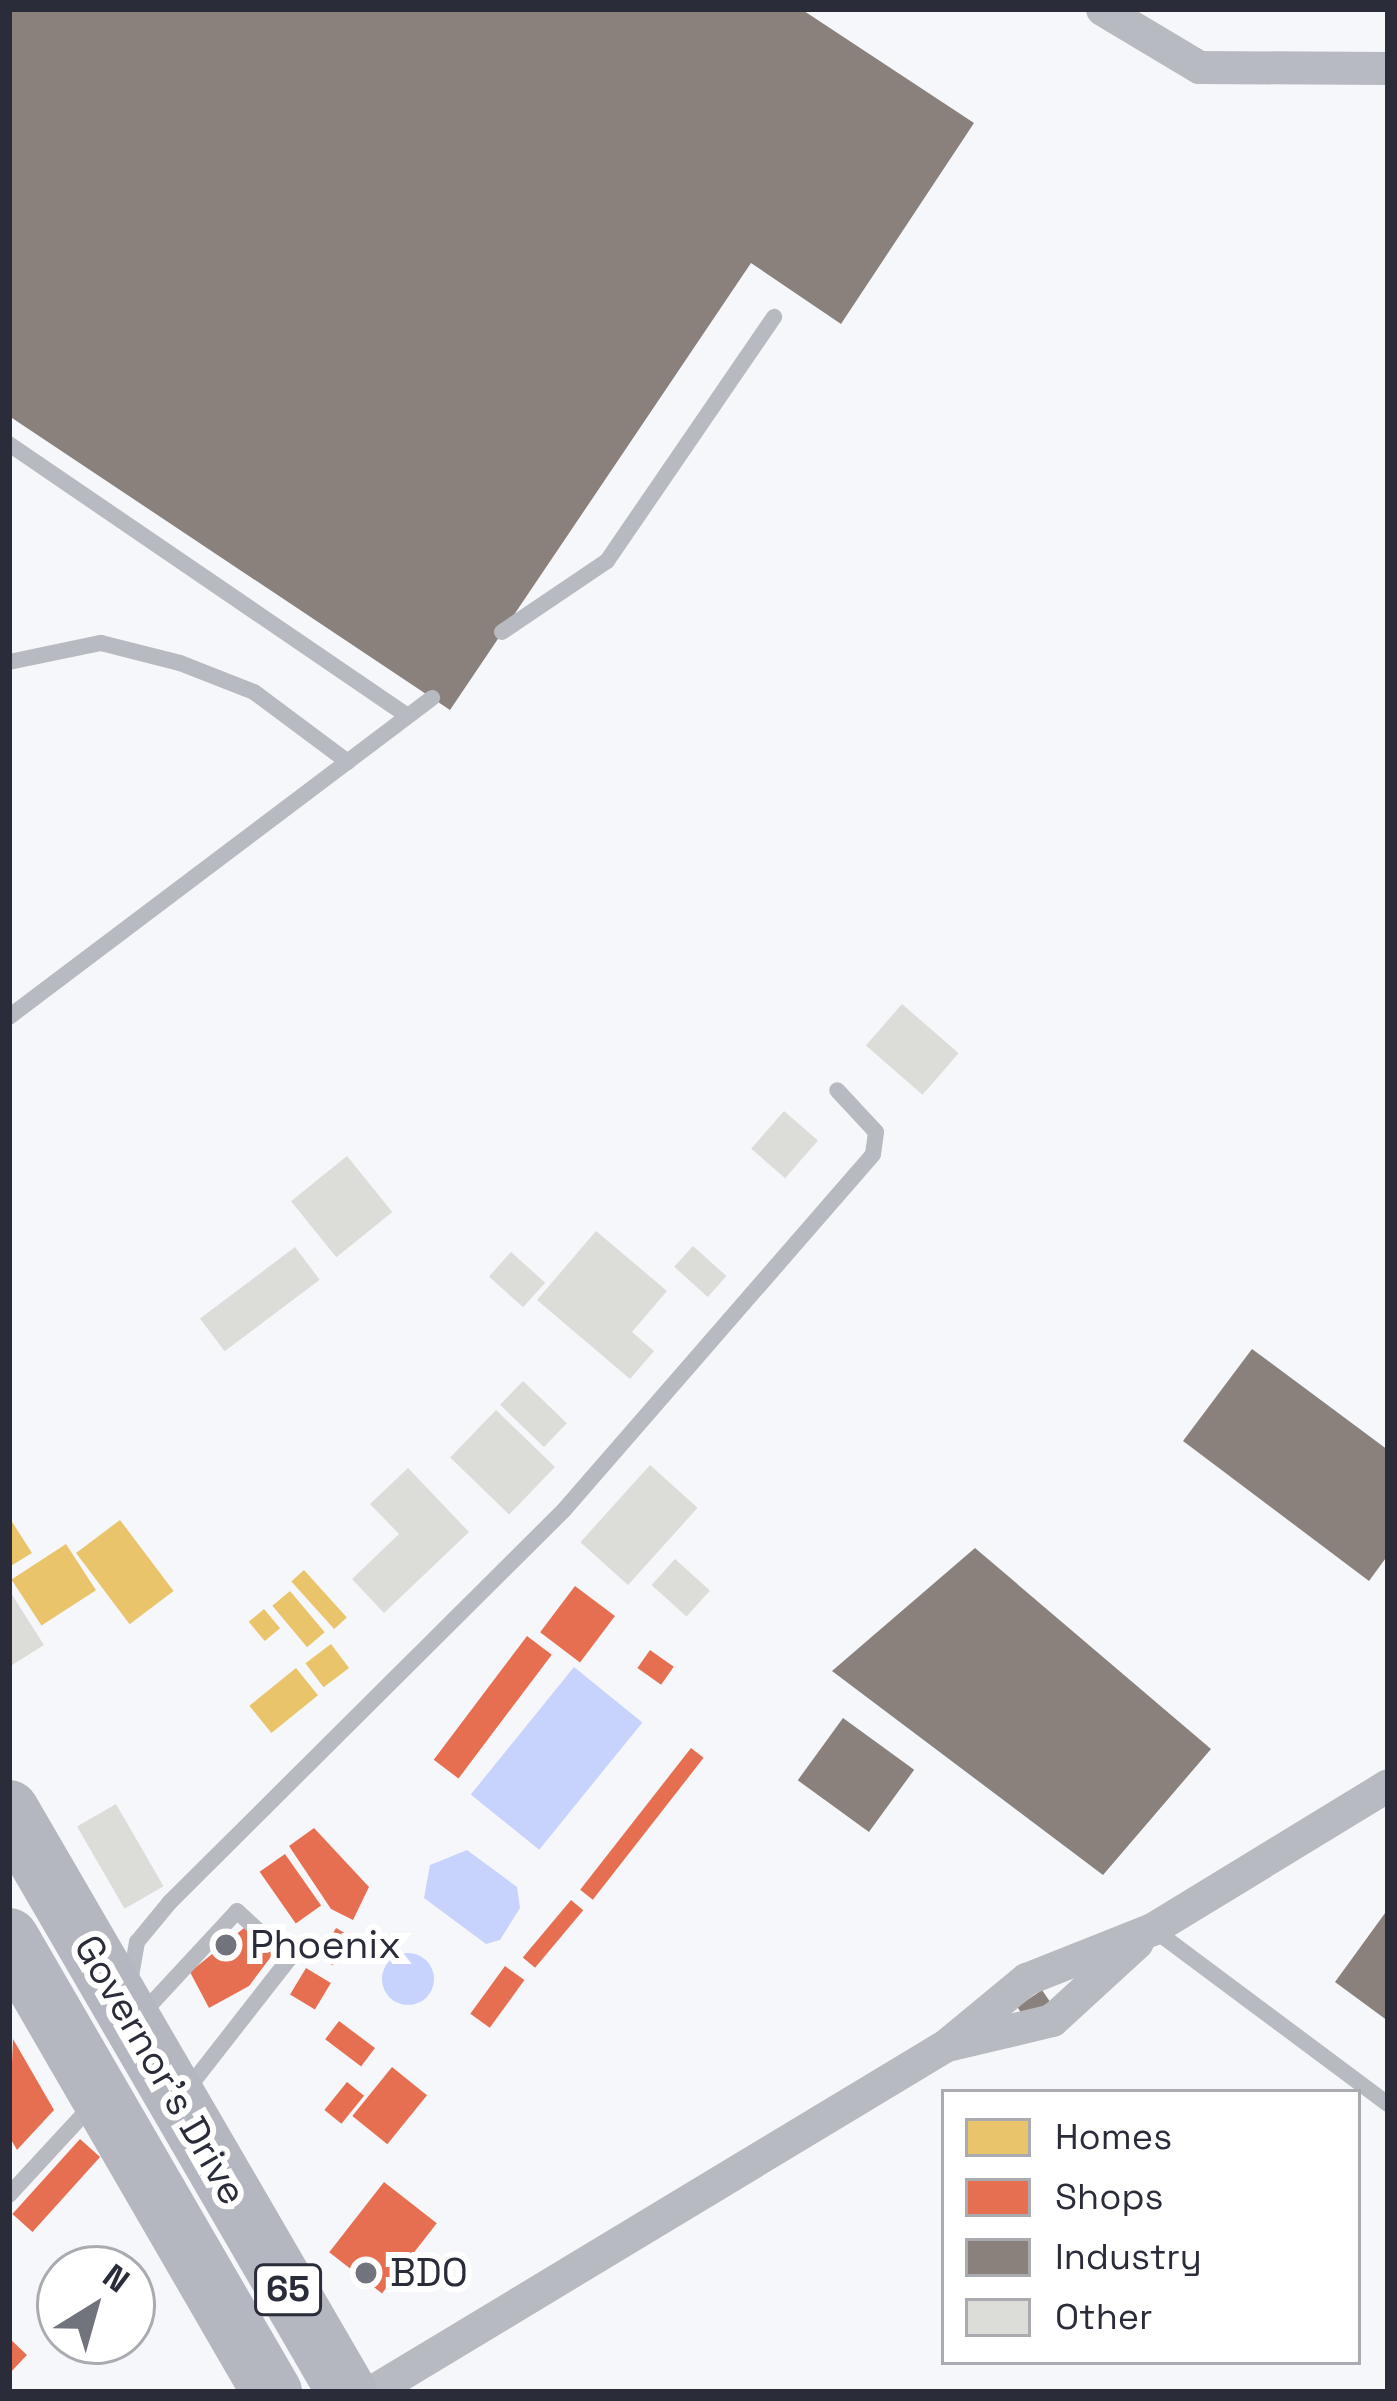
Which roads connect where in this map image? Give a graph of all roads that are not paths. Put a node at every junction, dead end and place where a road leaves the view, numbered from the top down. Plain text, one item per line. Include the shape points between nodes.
1 (1102, 9) edge
2 (1388, 68) edge
3 (774, 317) dead end
4 (9, 444) edge
5 (502, 632) dead end
6 (9, 662) edge
7 (432, 698) dead end
8 (407, 715) junction
9 (348, 762) junction
10 (9, 1017) edge
11 (837, 1090) dead end
12 (1388, 1785) edge
13 (9, 1810) edge
14 (1152, 1928) junction
15 (9, 1938) edge
16 (129, 2016) junction
17 (946, 2045) junction
18 (100, 2096) junction
19 (178, 2101) junction
20 (1388, 2104) edge
21 (9, 2195) edge
22 (272, 2392) edge
23 (347, 2392) edge
24 (371, 2392) edge

1 - 2 street via 1199,67
3 - 5 lane via 607,561
4 - 8 lane
6 - 9 lane via 101,643 180,663 254,692
7 - 8 lane
8 - 9 lane
9 - 10 lane
11 - 16 lane via 875,1132 873,1154 564,1510 170,1902 137,1942
12 - 14 street
13 - 16 highway, Governor's Drive / 65
14 - 17 street via 1026,1978
14 - 17 street via 1052,2020
14 - 20 lane
15 - 18 highway, Governor's Drive / 65
16 - 19 highway, Governor's Drive / 65
16 - 19 lane via 238,1911 289,1959
17 - 24 street
18 - 21 lane
18 - 22 highway, Governor's Drive / 65
19 - 23 highway, Governor's Drive / 65

